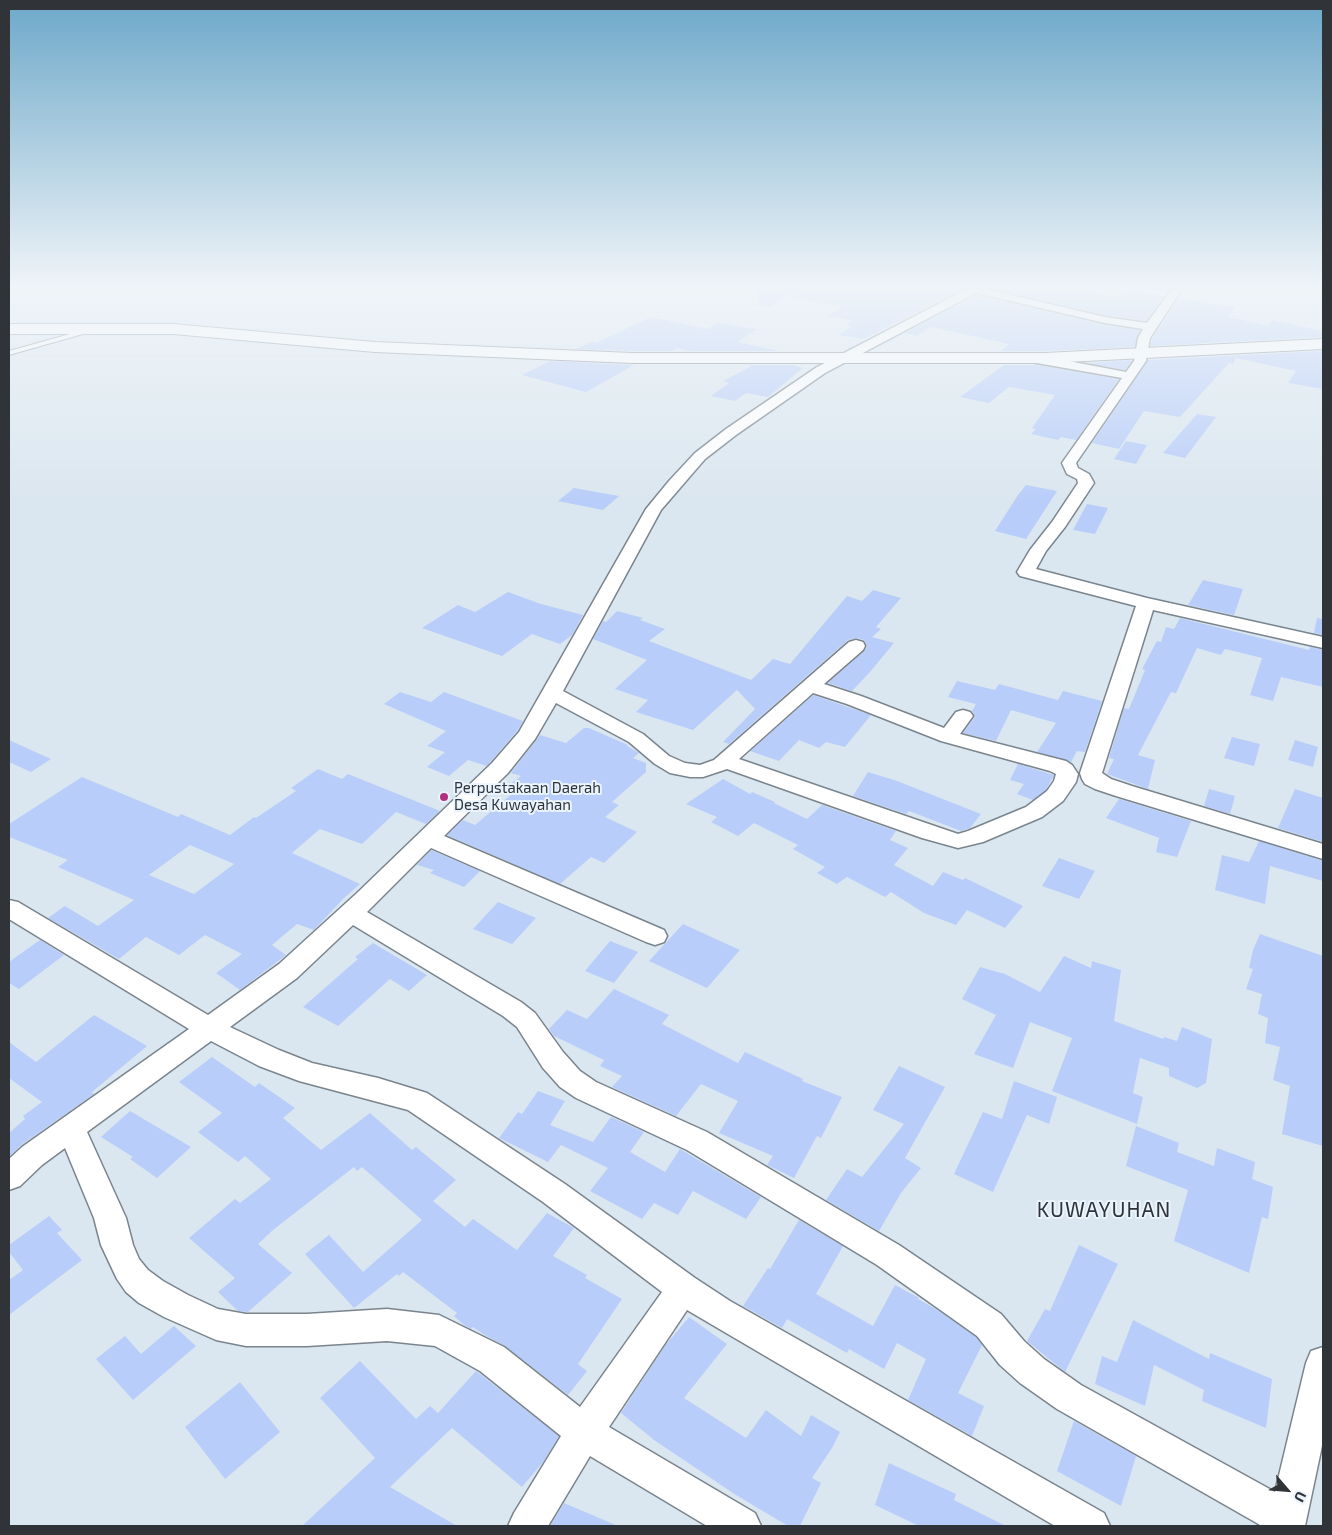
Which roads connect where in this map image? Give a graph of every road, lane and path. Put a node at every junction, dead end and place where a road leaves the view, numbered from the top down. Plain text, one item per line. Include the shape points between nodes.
1 (838, 361) edge
2 (1045, 361) edge
3 (1140, 361) edge
4 (1130, 376) junction
5 (1146, 603) junction
6 (1323, 642) edge
7 (856, 646) dead end
8 (810, 686) junction
9 (552, 693) junction
10 (963, 716) dead end
11 (948, 737) junction
12 (725, 761) junction
13 (1092, 766) junction
14 (1064, 770) junction
15 (428, 838) junction
16 (1323, 852) edge
17 (9, 908) edge
18 (351, 913) junction
19 (655, 936) dead end
20 (209, 1028) junction
21 (71, 1128) junction
22 (9, 1177) edge
23 (683, 1289) junction
24 (1323, 1363) edge
25 (584, 1432) junction
26 (1287, 1523) edge
27 (527, 1526) edge
28 (742, 1526) edge
29 (1091, 1526) edge

1 - 9 street via 731,432 700,456 674,484 654,509
2 - 4 street
3 - 4 street
4 - 5 street via 1068,463 1072,470 1084,477 1086,483 1026,572
5 - 6 street
5 - 13 street
7 - 8 street
8 - 11 street
8 - 12 street
9 - 12 street via 621,729 678,768 690,772 703,771
9 - 15 street via 528,736
10 - 11 street
11 - 14 street
12 - 14 street via 958,840 975,837 1034,812 1055,796 1065,782 1067,774
13 - 14 street
13 - 16 street via 1093,779 1102,784
15 - 18 street
15 - 19 street
17 - 20 street
18 - 20 street via 288,971
18 - 26 street via 512,1009 526,1020 570,1079 586,1090 697,1141 888,1255 989,1325 1012,1353 1068,1397
20 - 21 street
20 - 23 street via 269,1058 309,1073 417,1101 554,1193
21 - 22 street
21 - 25 street via 128,1269 151,1292 216,1324 246,1330 387,1326 438,1331 492,1360
23 - 25 street
23 - 29 street
24 - 26 street
25 - 27 street
25 - 28 street

